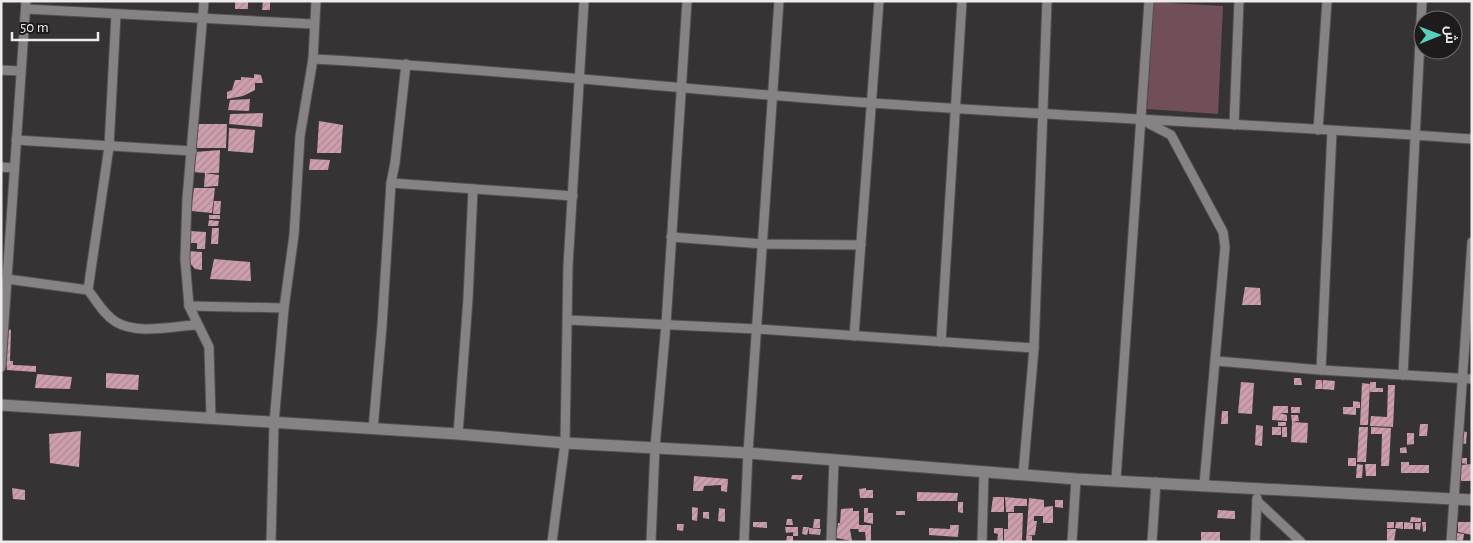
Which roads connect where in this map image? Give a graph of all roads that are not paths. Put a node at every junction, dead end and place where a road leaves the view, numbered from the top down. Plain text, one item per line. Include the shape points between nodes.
1 (204, 1) edge
2 (316, 1) edge
3 (584, 1) edge
4 (687, 1) edge
5 (779, 1) edge
6 (879, 1) edge
7 (962, 1) edge
8 (1047, 1) edge
9 (1149, 1) edge
10 (1239, 1) edge
11 (1327, 1) edge
12 (1422, 1) edge
13 (26, 5) edge
14 (116, 14) junction
15 (202, 18) junction
16 (314, 24) junction
17 (313, 59) junction
18 (406, 64) junction
19 (1, 70) edge
20 (20, 72) junction
21 (579, 78) junction
22 (683, 89) junction
23 (774, 95) junction
24 (871, 103) junction
25 (955, 108) junction
26 (1042, 113) junction
27 (1141, 120) junction
28 (1234, 125) junction
29 (1318, 130) junction
30 (1332, 131) junction
31 (1417, 135) junction
32 (1472, 139) edge
33 (16, 140) junction
34 (109, 146) junction
35 (192, 151) junction
36 (1, 167) edge
37 (14, 168) junction
38 (391, 183) junction
39 (473, 188) junction
40 (573, 196) junction
41 (671, 237) junction
42 (1472, 242) edge
43 (763, 244) junction
44 (861, 245) junction
45 (7, 279) junction
46 (88, 290) junction
47 (189, 306) junction
48 (284, 308) junction
49 (568, 320) junction
50 (666, 324) junction
51 (197, 325) junction
52 (757, 329) junction
53 (854, 336) junction
54 (941, 342) junction
55 (1034, 348) junction
56 (1216, 361) junction
57 (1, 368) edge
58 (1321, 370) junction
59 (1402, 375) junction
60 (1468, 378) edge
61 (1, 405) edge
62 (211, 419) junction
63 (274, 423) junction
64 (373, 429) junction
65 (458, 434) junction
66 (564, 443) junction
67 (655, 447) junction
68 (748, 453) junction
69 (834, 460) junction
70 (984, 472) junction
71 (1024, 475) junction
72 (1076, 479) junction
73 (1116, 480) junction
74 (1156, 482) junction
75 (1204, 485) junction
76 (1256, 488) junction
77 (1454, 499) junction
78 (1472, 500) edge
79 (1257, 501) junction
80 (271, 542) edge
81 (552, 542) edge
82 (651, 542) edge
83 (744, 542) edge
84 (831, 542) edge
85 (982, 542) edge
86 (1072, 542) edge
87 (1152, 542) edge
88 (1255, 542) edge
89 (1301, 542) edge
90 (1451, 542) edge

1 - 15 street
2 - 16 street
3 - 21 street
4 - 22 street
5 - 23 street
6 - 24 street
7 - 25 street
8 - 26 street
9 - 27 street
10 - 28 street
11 - 29 street
12 - 31 street
13 - 14 street
13 - 20 street
14 - 15 street
14 - 34 street
15 - 16 street
15 - 35 street
16 - 17 street
17 - 18 street
17 - 48 street via 300,136 294,235
18 - 21 street
18 - 38 street
19 - 20 street
20 - 33 street
21 - 22 street
21 - 40 street
22 - 23 street
22 - 41 street
23 - 24 street
23 - 43 street
24 - 25 street
24 - 44 street
25 - 26 street
25 - 54 street
26 - 27 street
26 - 55 street
27 - 28 street
27 - 56 street via 1171,135 1223,232 1225,247
27 - 73 street
28 - 29 street
29 - 30 street
30 - 31 street
30 - 58 street
31 - 32 street
31 - 59 street
33 - 34 street
33 - 37 street
34 - 35 street
34 - 46 street
35 - 47 street via 186,199 185,259
36 - 37 street
37 - 45 street
38 - 39 street
38 - 64 street
39 - 40 street
39 - 65 street
40 - 49 street
41 - 43 street
41 - 50 street
42 - 60 street
43 - 44 street
43 - 52 street
44 - 53 street
45 - 46 street
45 - 57 street
46 - 51 street via 116,322 137,328
47 - 48 street
47 - 51 street
48 - 63 street
49 - 50 street
49 - 66 street
50 - 52 street
50 - 67 street
51 - 62 street via 209,346
52 - 53 street
52 - 68 street
53 - 54 street
54 - 55 street
55 - 71 street
56 - 58 street
56 - 75 street
58 - 59 street
59 - 60 street
60 - 77 street
61 - 62 street
62 - 63 street
63 - 64 street
63 - 80 street
64 - 65 street
65 - 66 street
66 - 67 street
66 - 81 street
67 - 68 street
67 - 82 street
68 - 69 street
68 - 83 street
69 - 70 street
69 - 84 street
70 - 71 street
70 - 85 street
71 - 72 street
72 - 73 street
72 - 86 street
73 - 74 street
74 - 75 street
74 - 87 street
75 - 76 street
76 - 77 street
76 - 79 street
77 - 78 street
77 - 90 street
79 - 88 street
79 - 89 street

